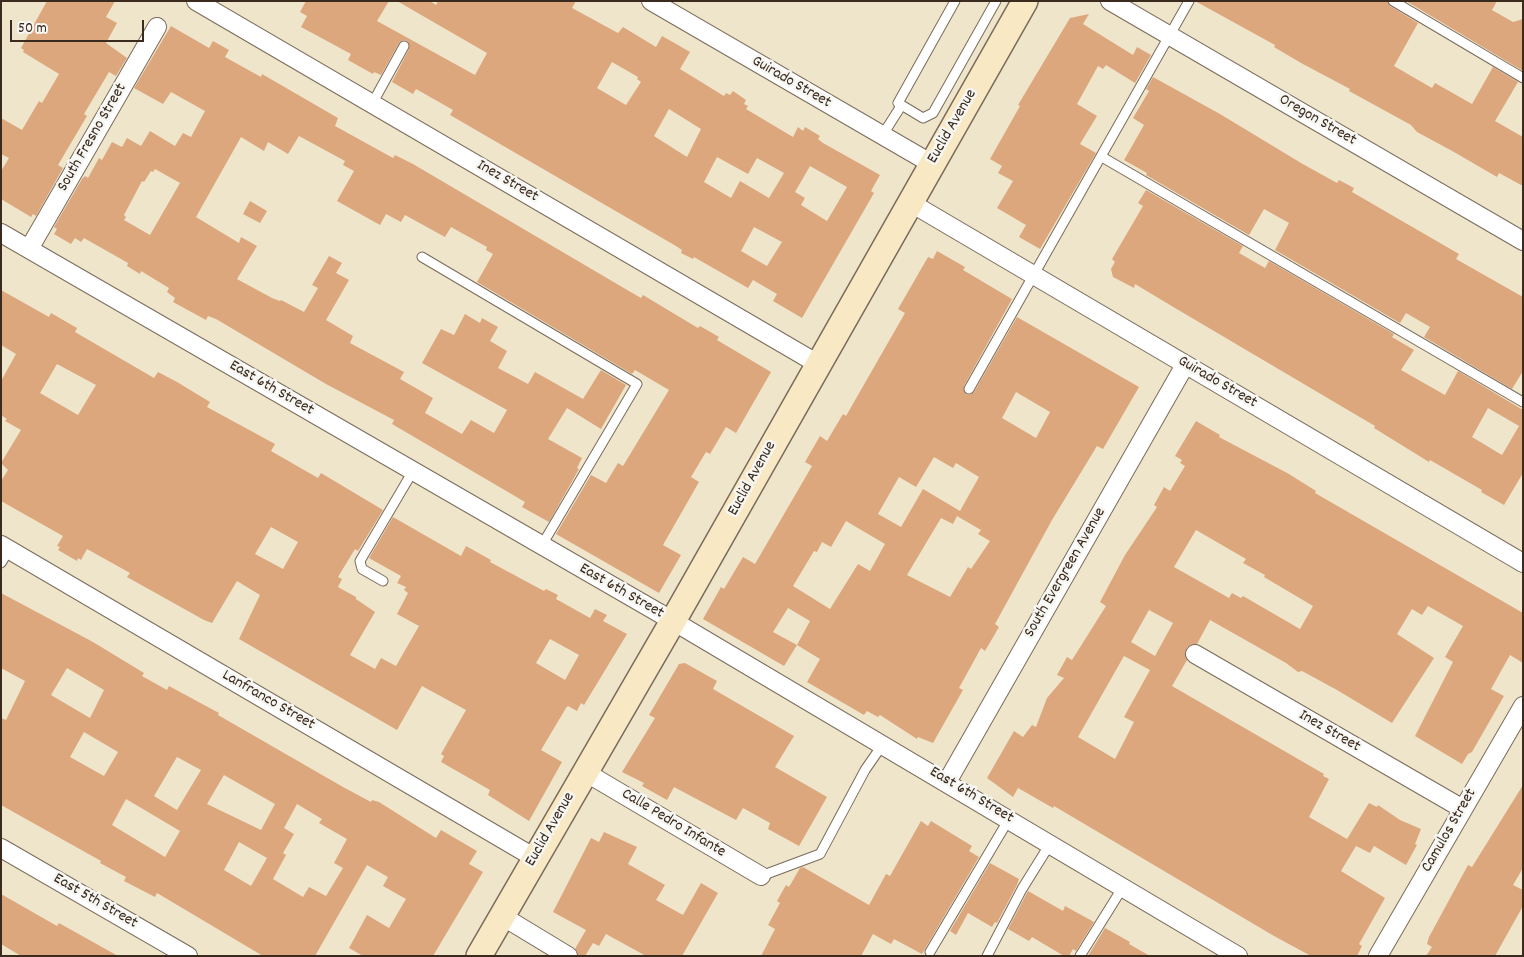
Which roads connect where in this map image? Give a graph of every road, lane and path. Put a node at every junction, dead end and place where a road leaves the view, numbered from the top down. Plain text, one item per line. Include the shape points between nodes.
1 (196, 1) edge
2 (651, 1) edge
3 (955, 1) edge
4 (996, 1) edge
5 (1025, 1) edge
6 (1110, 1) edge
7 (1189, 1) edge
8 (1393, 1) edge
9 (157, 27) dead end
10 (1169, 35) junction
11 (404, 46) dead end
12 (1523, 78) edge
13 (372, 104) junction
14 (901, 106) junction
15 (882, 136) junction
16 (1102, 157) junction
17 (932, 164) junction
18 (911, 203) junction
19 (1, 233) edge
20 (1523, 241) edge
21 (29, 249) junction
22 (422, 257) dead end
23 (1034, 276) junction
24 (818, 364) junction
25 (1185, 365) junction
26 (969, 389) dead end
27 (1523, 402) edge
28 (413, 472) junction
29 (542, 545) junction
30 (4, 553) edge
31 (1523, 563) edge
32 (383, 581) dead end
33 (673, 621) junction
34 (1194, 654) dead end
35 (1523, 706) edge
36 (883, 744) junction
37 (585, 772) junction
38 (948, 782) junction
39 (1463, 809) junction
40 (1009, 818) junction
41 (1050, 844) junction
42 (1, 848) edge
43 (535, 858) junction
44 (761, 876) joint
45 (1124, 887) junction
46 (502, 916) junction
47 (930, 952) dead end
48 (188, 956) edge
49 (479, 956) edge
50 (568, 956) edge
51 (987, 956) edge
52 (1080, 956) edge
53 (1238, 956) edge
54 (1378, 956) edge

1 - 13 street, Inez Street
2 - 15 street, Guirado Street
3 - 14 lane via 900,98 898,103
4 - 14 lane via 932,114 923,118
5 - 17 street, Euclid Avenue
6 - 10 street, Oregon Street
7 - 10 lane
8 - 12 lane
9 - 21 street, South Fresno Street
10 - 16 lane
10 - 20 street, Oregon Street
11 - 13 lane
13 - 24 street, Inez Street
14 - 15 lane
15 - 17 street, Guirado Street
16 - 23 lane
16 - 27 lane
17 - 18 street, Euclid Avenue
18 - 23 street, Guirado Street
18 - 24 street, Euclid Avenue
19 - 21 street, East 6th Street
21 - 28 street, East 6th Street
22 - 29 lane via 637,384
23 - 25 street, Guirado Street
23 - 26 lane
24 - 33 street, Euclid Avenue
25 - 31 street, Guirado Street
25 - 38 street, South Evergreen Avenue
28 - 29 street, East 6th Street
28 - 32 lane via 360,561 362,569
29 - 33 street, East 6th Street
30 - 43 street, Lanfranco Street
33 - 36 street, East 6th Street
33 - 37 street, Euclid Avenue
34 - 39 street, Inez Street
35 - 39 street, Camulos Street
36 - 38 street, East 6th Street
36 - 44 lane via 820,854
37 - 43 street, Euclid Avenue
37 - 44 street, Calle Pedro Infante
38 - 40 street, East 6th Street
39 - 54 street, Camulos Street
40 - 41 street, East 6th Street
40 - 47 lane
41 - 45 street, East 6th Street
41 - 51 lane
42 - 48 street, East 5th Street
43 - 46 street, Euclid Avenue
45 - 52 lane
45 - 53 street, East 6th Street
46 - 49 street, Euclid Avenue
46 - 50 street

